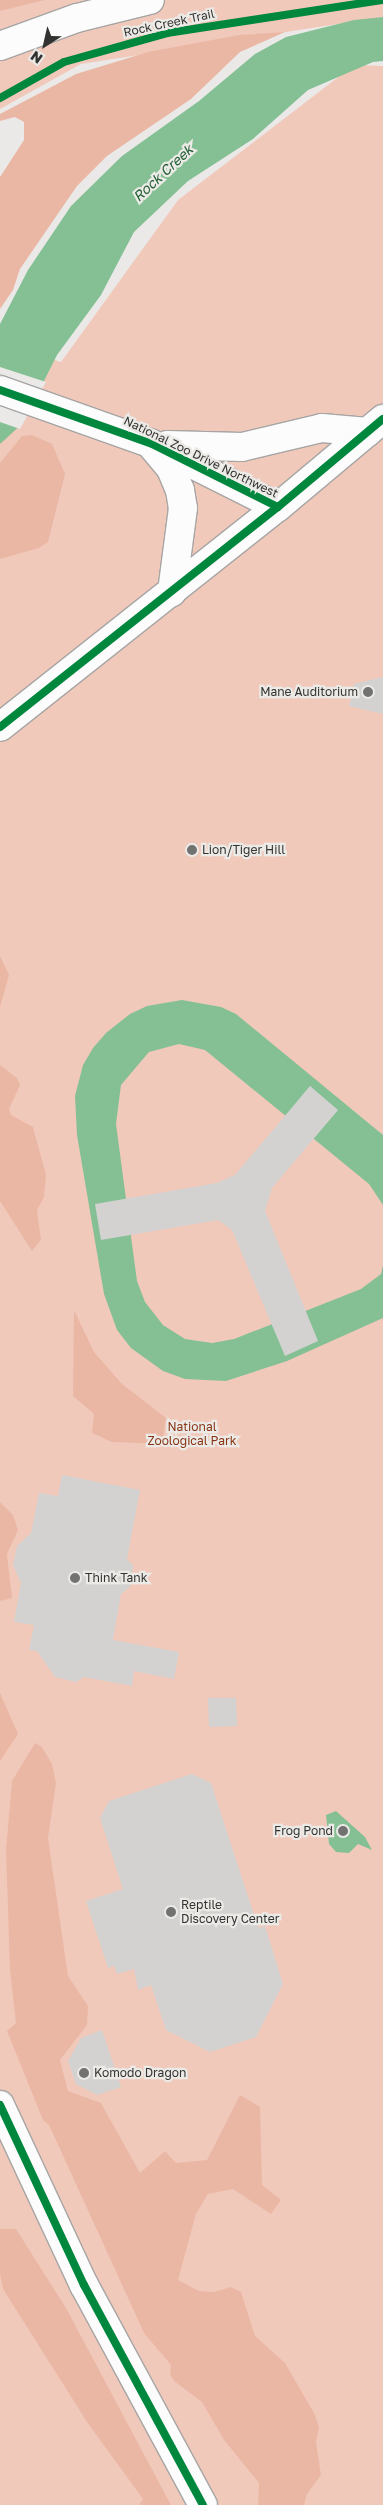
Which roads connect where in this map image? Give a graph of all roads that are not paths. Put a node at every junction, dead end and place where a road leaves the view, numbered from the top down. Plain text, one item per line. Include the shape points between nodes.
1 (150, 0) edge
2 (76, 18) junction
3 (0, 32) edge
4 (0, 46) edge
5 (0, 390) edge
6 (375, 425) edge
7 (150, 443) junction
8 (278, 507) junction
9 (172, 592) junction
10 (0, 727) edge
11 (0, 2105) edge
12 (203, 2505) edge

1 - 2 street
2 - 3 street
2 - 4 street
5 - 7 street, National Zoo Drive Northwest
6 - 7 street via 322,428 242,447 200,448
6 - 8 street
7 - 8 street, National Zoo Drive Northwest
7 - 9 street via 171,469 183,508
8 - 9 street
9 - 10 street
11 - 12 street via 84,2284

